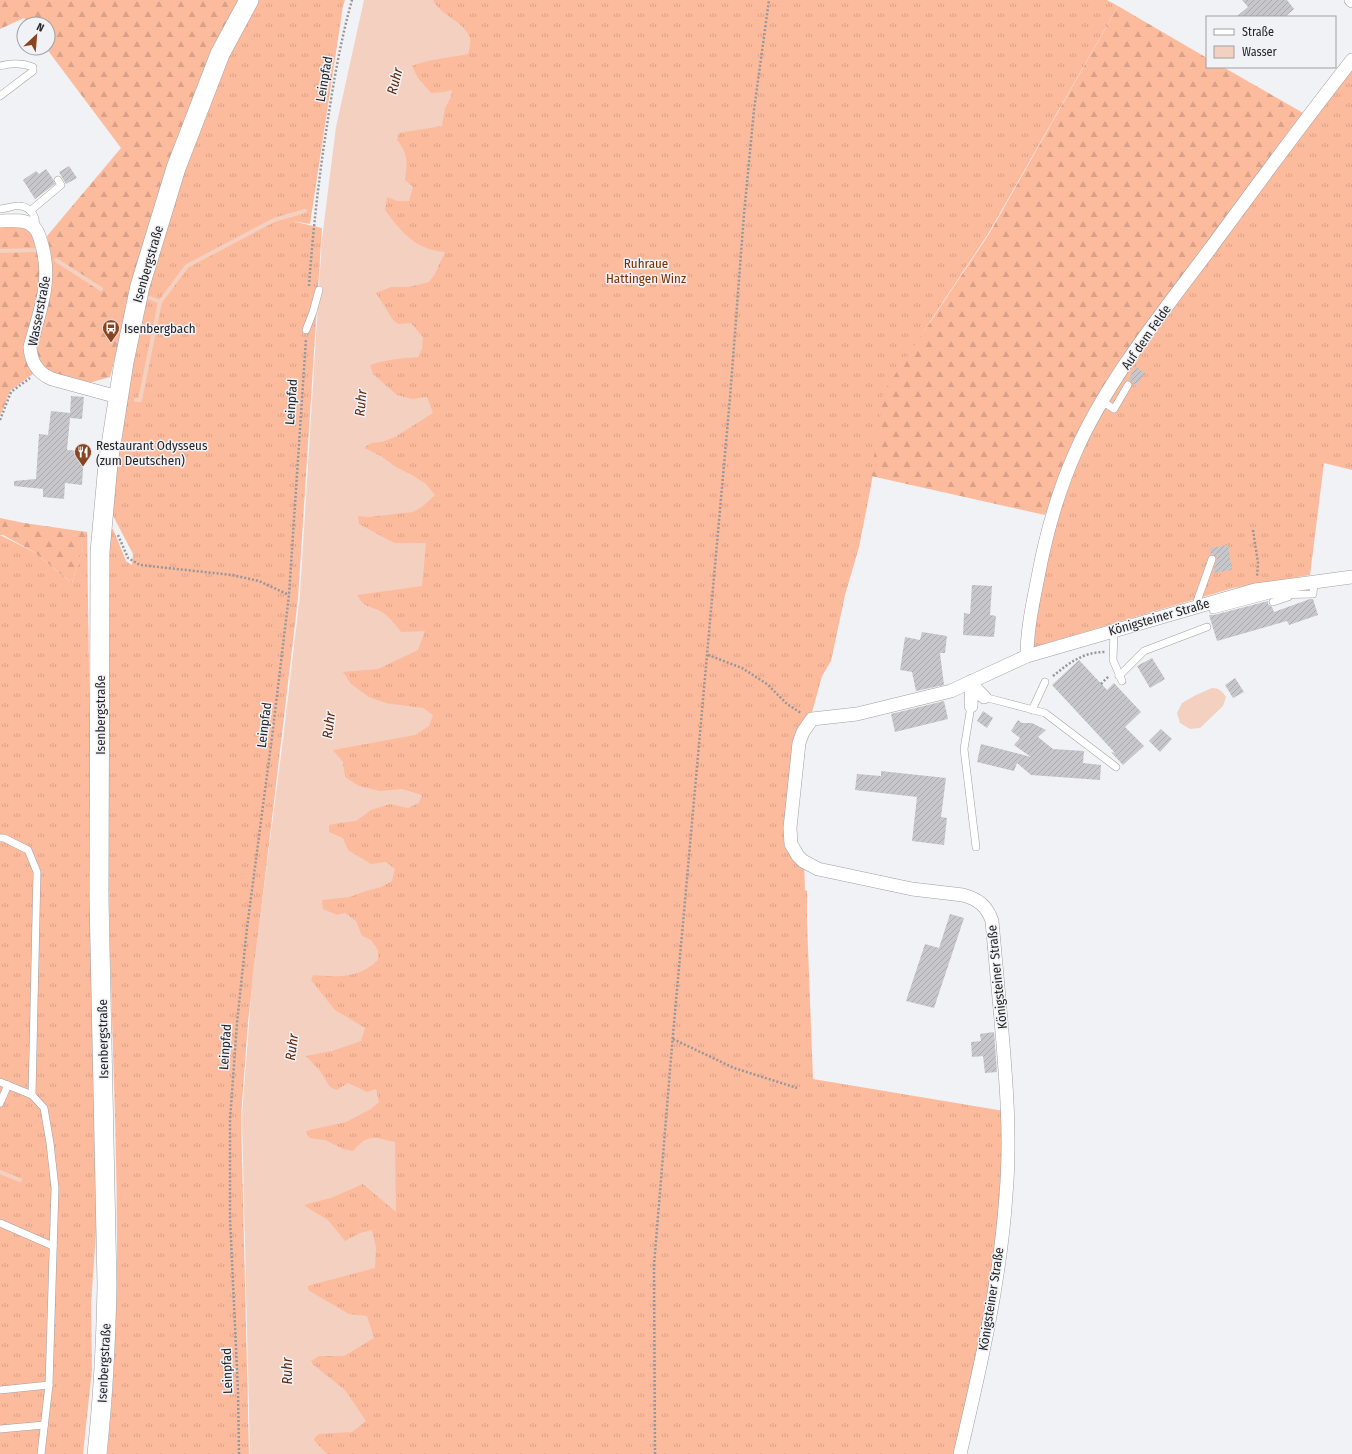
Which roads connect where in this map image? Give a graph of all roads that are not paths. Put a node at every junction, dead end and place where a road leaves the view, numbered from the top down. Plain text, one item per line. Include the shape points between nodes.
1 (249, 0) edge
2 (1352, 60) edge
3 (0, 66) edge
4 (0, 96) edge
5 (58, 180) dead end
6 (0, 209) edge
7 (30, 211) junction
8 (0, 221) edge
9 (35, 227) junction
10 (319, 290) dead end
11 (306, 330) road end
12 (1128, 385) dead end
13 (118, 397) junction
14 (1102, 401) junction
15 (1212, 558) dead end
16 (1352, 577) edge
17 (1314, 582) junction
18 (1296, 595) junction
19 (1273, 602) dead end
20 (1194, 607) junction
21 (1213, 610) dead end
22 (1207, 627) dead end
23 (1114, 630) junction
24 (1027, 656) junction
25 (972, 682) junction
26 (1045, 682) road end
27 (984, 697) joint
28 (971, 706) joint
29 (1032, 710) junction
30 (1116, 767) dead end
31 (0, 838) edge
32 (976, 847) dead end
33 (0, 1082) edge
34 (8, 1086) junction
35 (32, 1096) junction
36 (0, 1103) edge
37 (0, 1222) edge
38 (53, 1246) junction
39 (49, 1385) junction
40 (0, 1390) edge
41 (44, 1425) junction
42 (0, 1429) edge
43 (41, 1454) edge
44 (97, 1454) edge
45 (960, 1454) edge

1 - 13 main road, Isenbergstraße via 220,54 176,168 140,286
2 - 14 street, Auf dem Felde via 1138,346
3 - 4 lane via 22,64 33,67 33,71
5 - 7 lane via 61,185
6 - 7 lane via 20,206
7 - 9 lane via 36,219
8 - 9 street via 23,221
9 - 13 street, Wasserstraße via 42,244 47,272 46,286 30,347 32,359 38,371 52,380
10 - 11 lane
12 - 14 lane via 1114,409
13 - 44 main road, Isenbergstraße via 108,464 100,552 99,898 107,1284 106,1346
14 - 24 street, Auf dem Felde via 1076,450 1056,502 1039,570 1028,631
15 - 20 lane
16 - 17 street, Königsteiner Straße
17 - 18 lane via 1313,594
17 - 20 street, Königsteiner Straße via 1255,590
18 - 19 lane
18 - 21 lane via 1270,595
20 - 23 street, Königsteiner Straße
22 - 23 lane via 1144,651 1121,679 1114,665
23 - 24 street, Königsteiner Straße
24 - 25 street, Königsteiner Straße
25 - 27 street
25 - 28 street
25 - 45 street, Königsteiner Straße via 951,691 857,714 812,719 799,742 790,828 794,850 811,866 912,889 971,897 984,905 992,921 1006,1075 1006,1195 985,1342
26 - 29 lane
27 - 29 lane
28 - 32 lane via 964,749
29 - 30 lane via 1045,713
31 - 35 lane via 28,850 37,872
33 - 34 lane
34 - 35 lane
34 - 36 lane
35 - 38 lane via 44,1108 50,1143 54,1188
37 - 38 lane
38 - 39 lane
39 - 40 lane
39 - 41 lane
41 - 42 lane
41 - 43 lane

